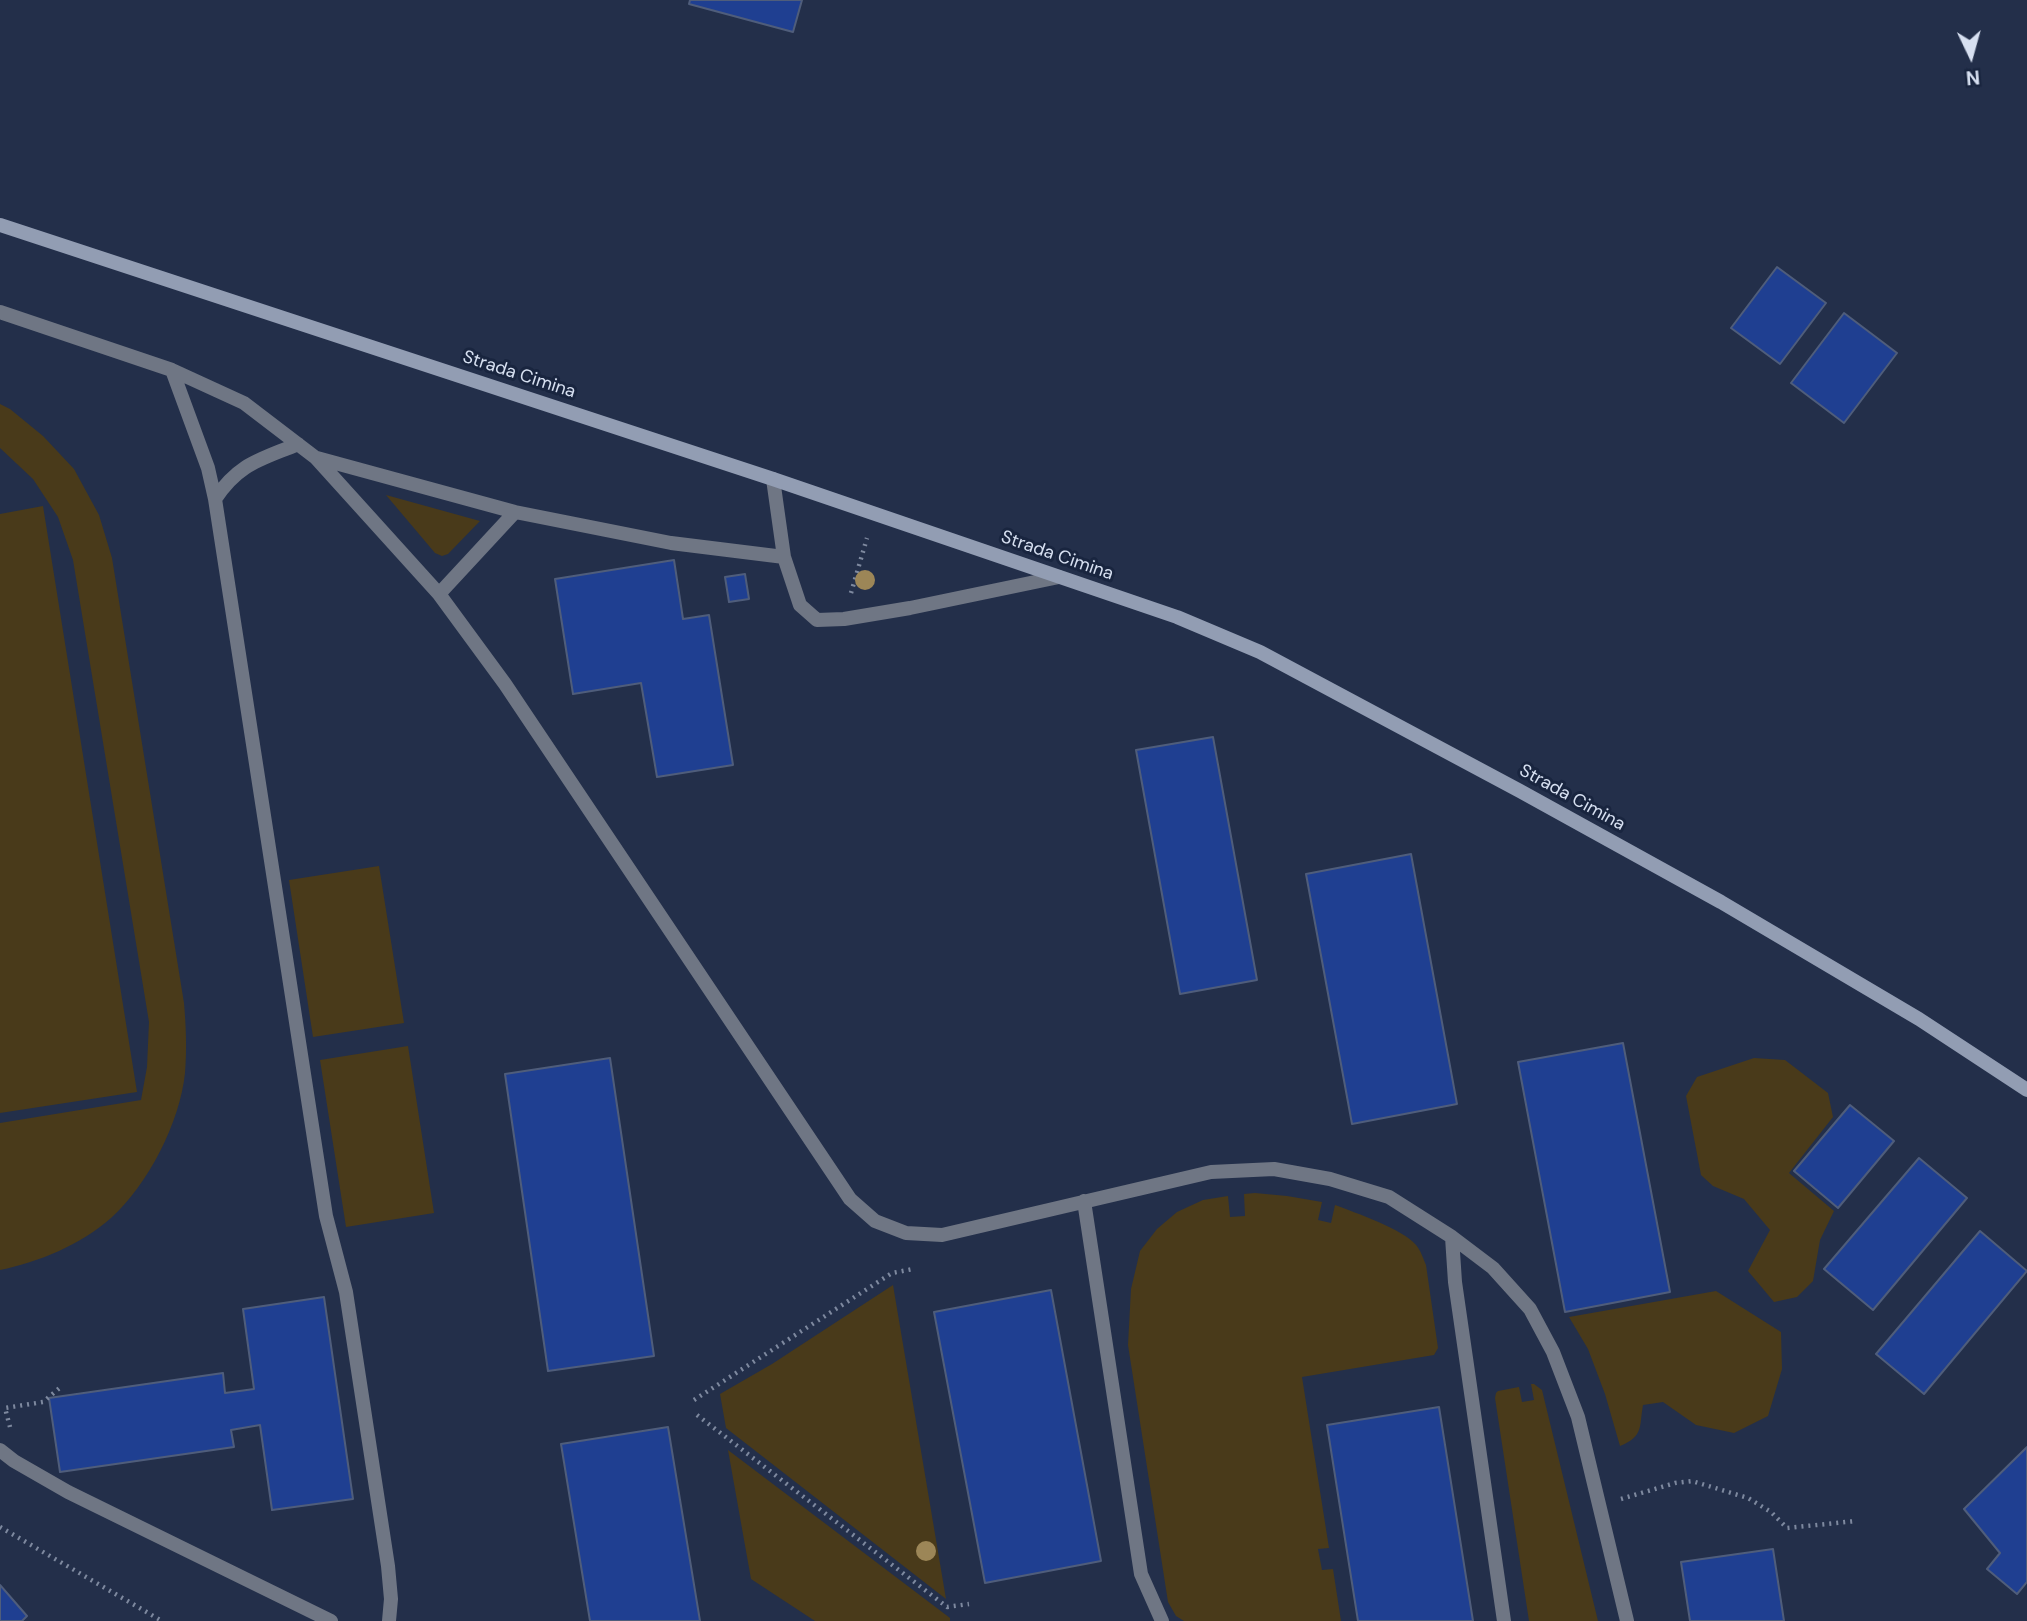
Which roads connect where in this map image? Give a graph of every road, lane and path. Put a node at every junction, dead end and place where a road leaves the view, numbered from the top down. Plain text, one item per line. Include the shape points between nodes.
1 (0, 225) edge
2 (0, 312) edge
3 (172, 370) junction
4 (298, 444) junction
5 (316, 458) junction
6 (773, 479) junction
7 (215, 499) junction
8 (516, 512) junction
9 (874, 513) junction
10 (784, 557) junction
11 (1059, 578) junction
12 (439, 594) junction
13 (844, 619) junction
14 (2027, 1090) edge
15 (1084, 1201) junction
16 (1452, 1237) junction
17 (913, 1269) dead end
18 (62, 1387) dead end
19 (694, 1400) dead end
20 (696, 1415) dead end
21 (0, 1450) edge
22 (14, 1461) junction
23 (1627, 1497) dead end
24 (1856, 1521) dead end
25 (0, 1527) edge
26 (969, 1604) dead end
27 (162, 1621) edge
28 (331, 1621) edge
29 (389, 1621) edge
30 (1162, 1621) edge
31 (1504, 1621) edge
32 (1627, 1621) edge

1 - 6 main road, Strada Cimina
2 - 3 lane
3 - 4 lane via 244,403
3 - 7 lane
4 - 5 lane
4 - 7 lane via 243,467
5 - 8 lane
5 - 12 lane
6 - 9 main road, Strada Cimina
6 - 10 lane
7 - 29 lane via 326,1216 346,1293 388,1566
8 - 10 lane via 671,543
8 - 12 lane
9 - 11 main road, Strada Cimina
9 - 13 path
10 - 13 lane via 800,606 817,620
11 - 13 lane
11 - 14 main road, Strada Cimina via 1177,617 1260,652 1721,902 1919,1019
12 - 15 lane via 505,684 850,1199 875,1221 906,1233 942,1235
15 - 16 lane via 1210,1172 1274,1169 1389,1196
15 - 30 lane via 1141,1574
16 - 31 lane
16 - 32 lane via 1493,1268 1530,1309 1553,1352 1578,1417
17 - 19 path via 892,1273
18 - 22 path via 43,1402 5,1408
20 - 26 path via 947,1607
21 - 22 lane
22 - 28 lane
23 - 24 path via 1692,1481 1748,1498 1771,1511 1787,1528
25 - 27 path

